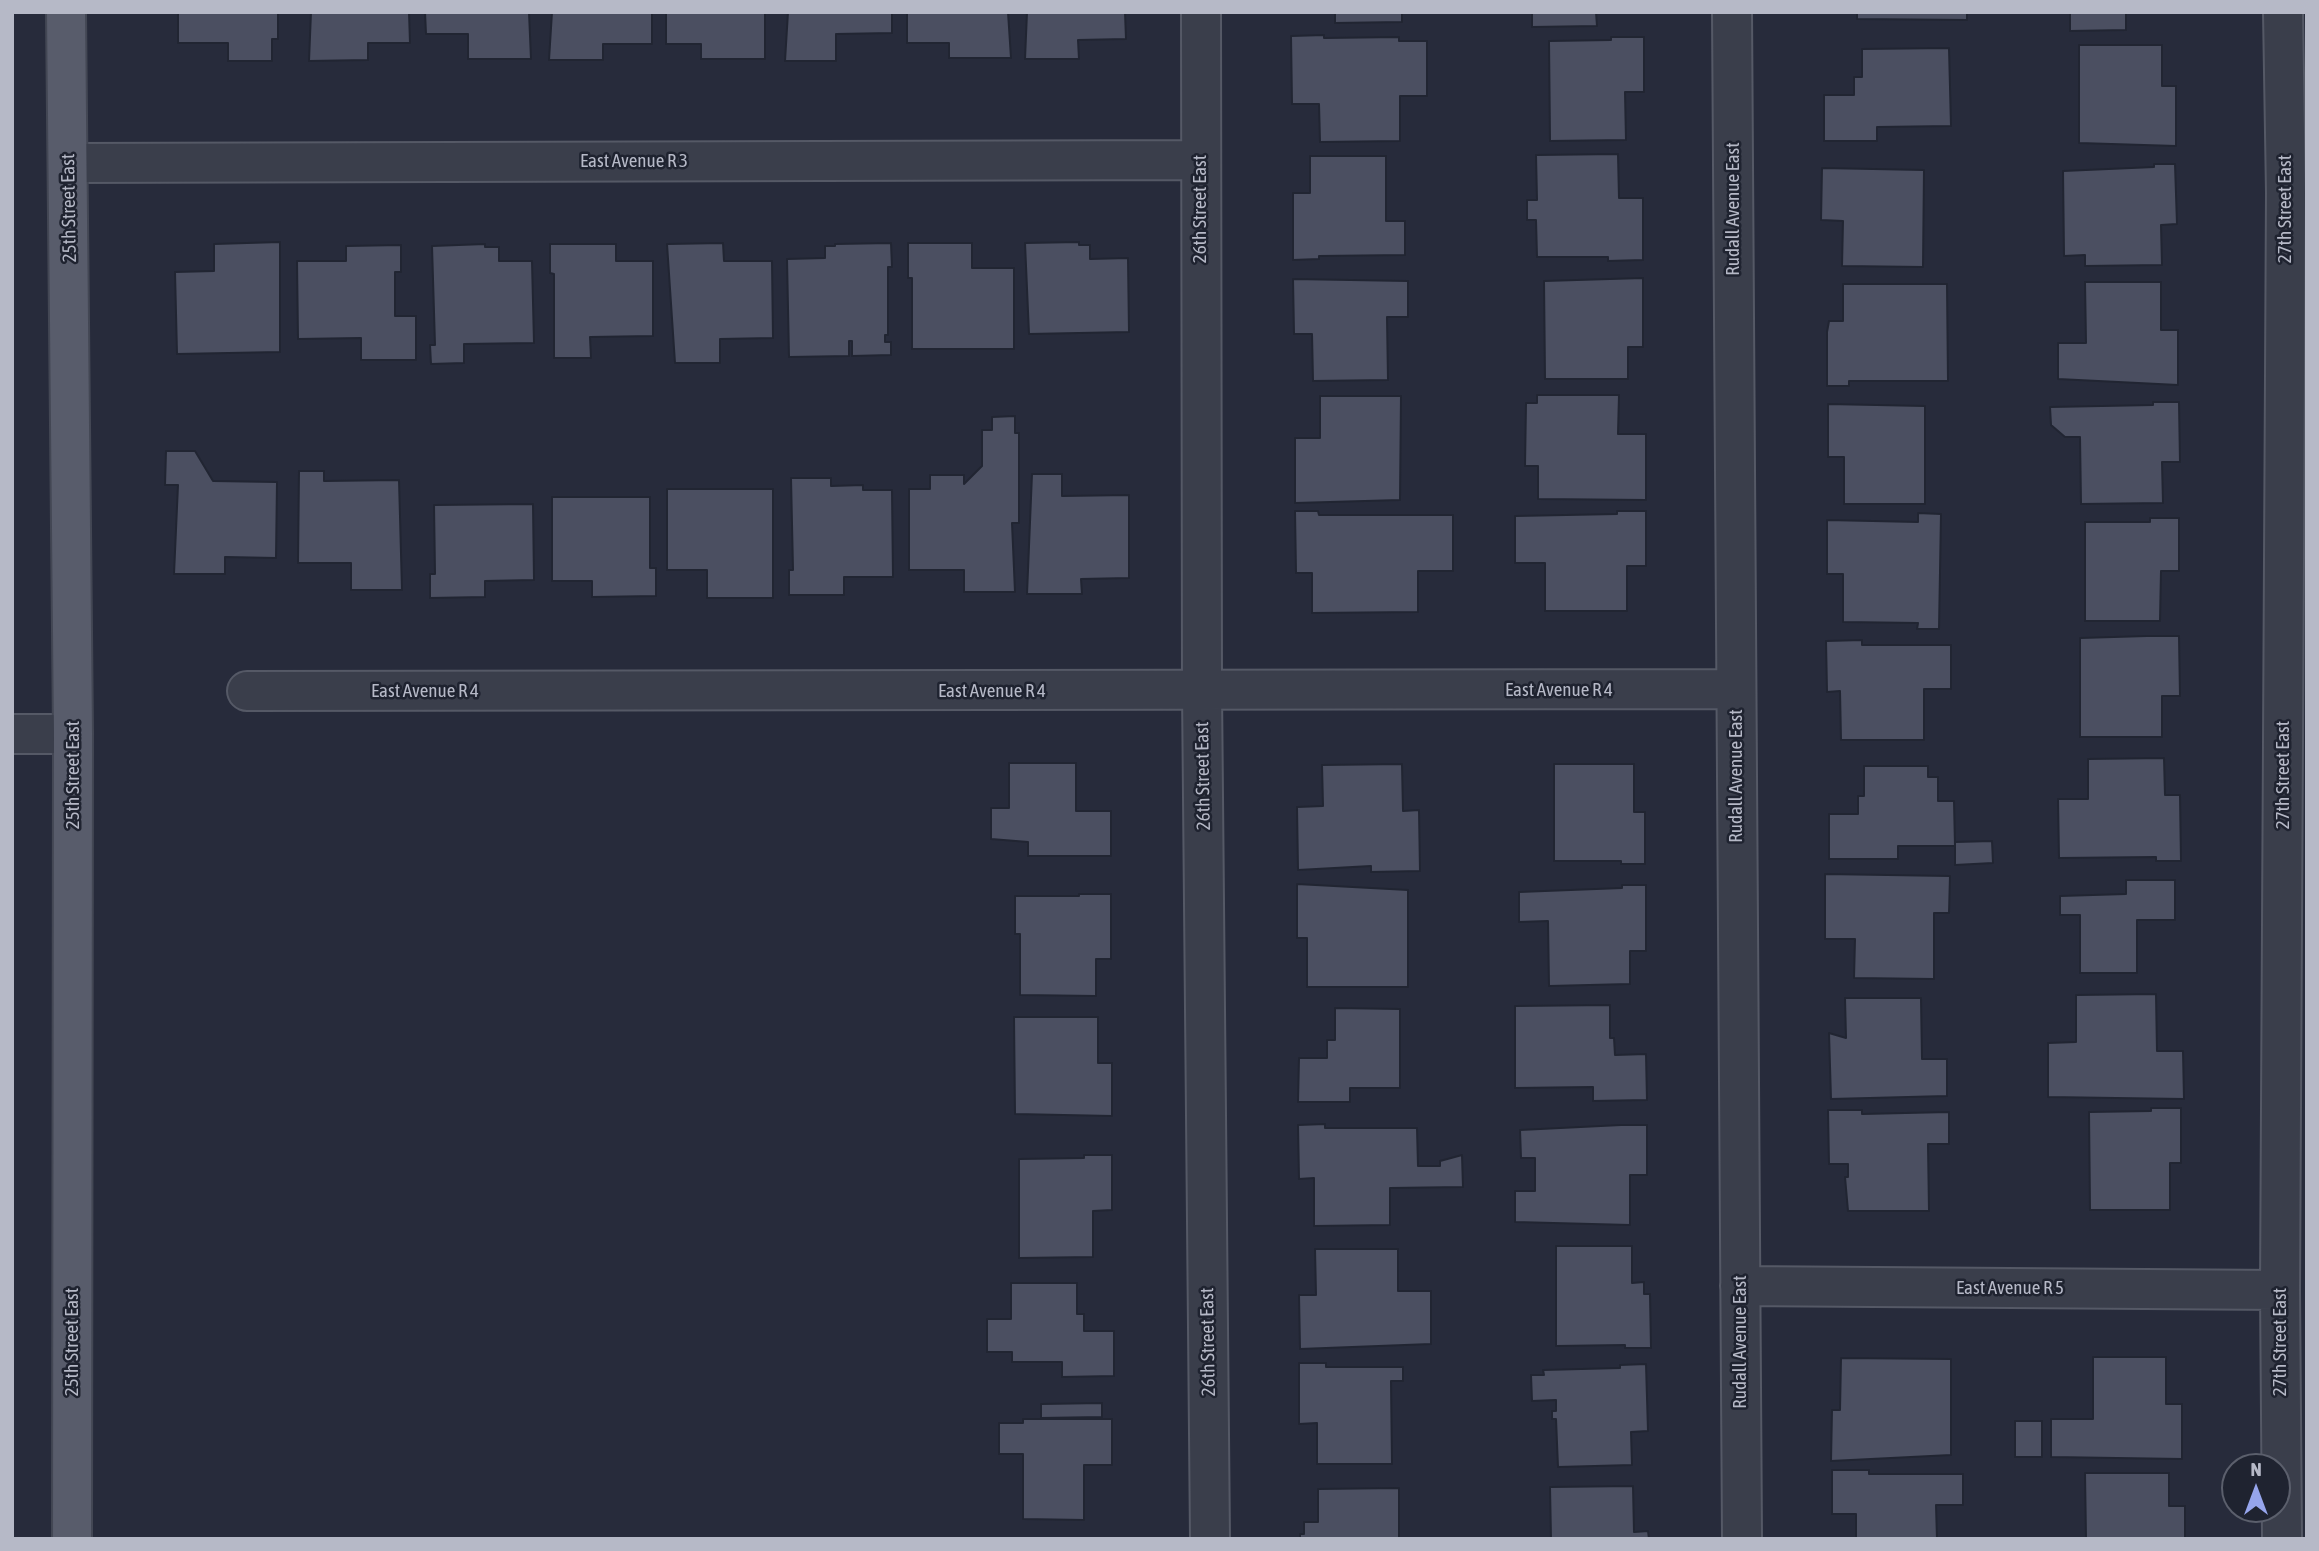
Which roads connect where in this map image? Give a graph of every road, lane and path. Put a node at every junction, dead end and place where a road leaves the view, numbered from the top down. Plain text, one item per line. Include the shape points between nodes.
1 (66, 12) edge
2 (1200, 12) edge
3 (1732, 12) edge
4 (2283, 12) edge
5 (1199, 160) junction
6 (69, 163) junction
7 (2296, 193) edge
8 (2295, 686) edge
9 (1735, 689) junction
10 (247, 691) dead end
11 (1202, 691) junction
12 (12, 734) edge
13 (73, 734) junction
14 (2294, 1060) edge
15 (1740, 1286) junction
16 (2280, 1290) junction
17 (2293, 1353) edge
18 (72, 1539) edge
19 (1210, 1539) edge
20 (1742, 1539) edge
21 (2282, 1539) edge

1 - 6 main road, 25th Street East
2 - 5 street, 26th Street East
3 - 9 street, Rudall Avenue East
4 - 7 street, 27th Street East
5 - 6 street, East Avenue R 3
5 - 11 street, 26th Street East
6 - 13 main road, 25th Street East
7 - 8 street, 27th Street East
8 - 14 street, 27th Street East
9 - 11 street, East Avenue R 4
9 - 15 street, Rudall Avenue East
10 - 11 street, East Avenue R 4
11 - 19 street, 26th Street East
12 - 13 street
13 - 18 main road, 25th Street East
14 - 16 street, 27th Street East
15 - 16 street, East Avenue R 5
15 - 20 street, Rudall Avenue East
16 - 17 street, 27th Street East
17 - 21 street, 27th Street East

